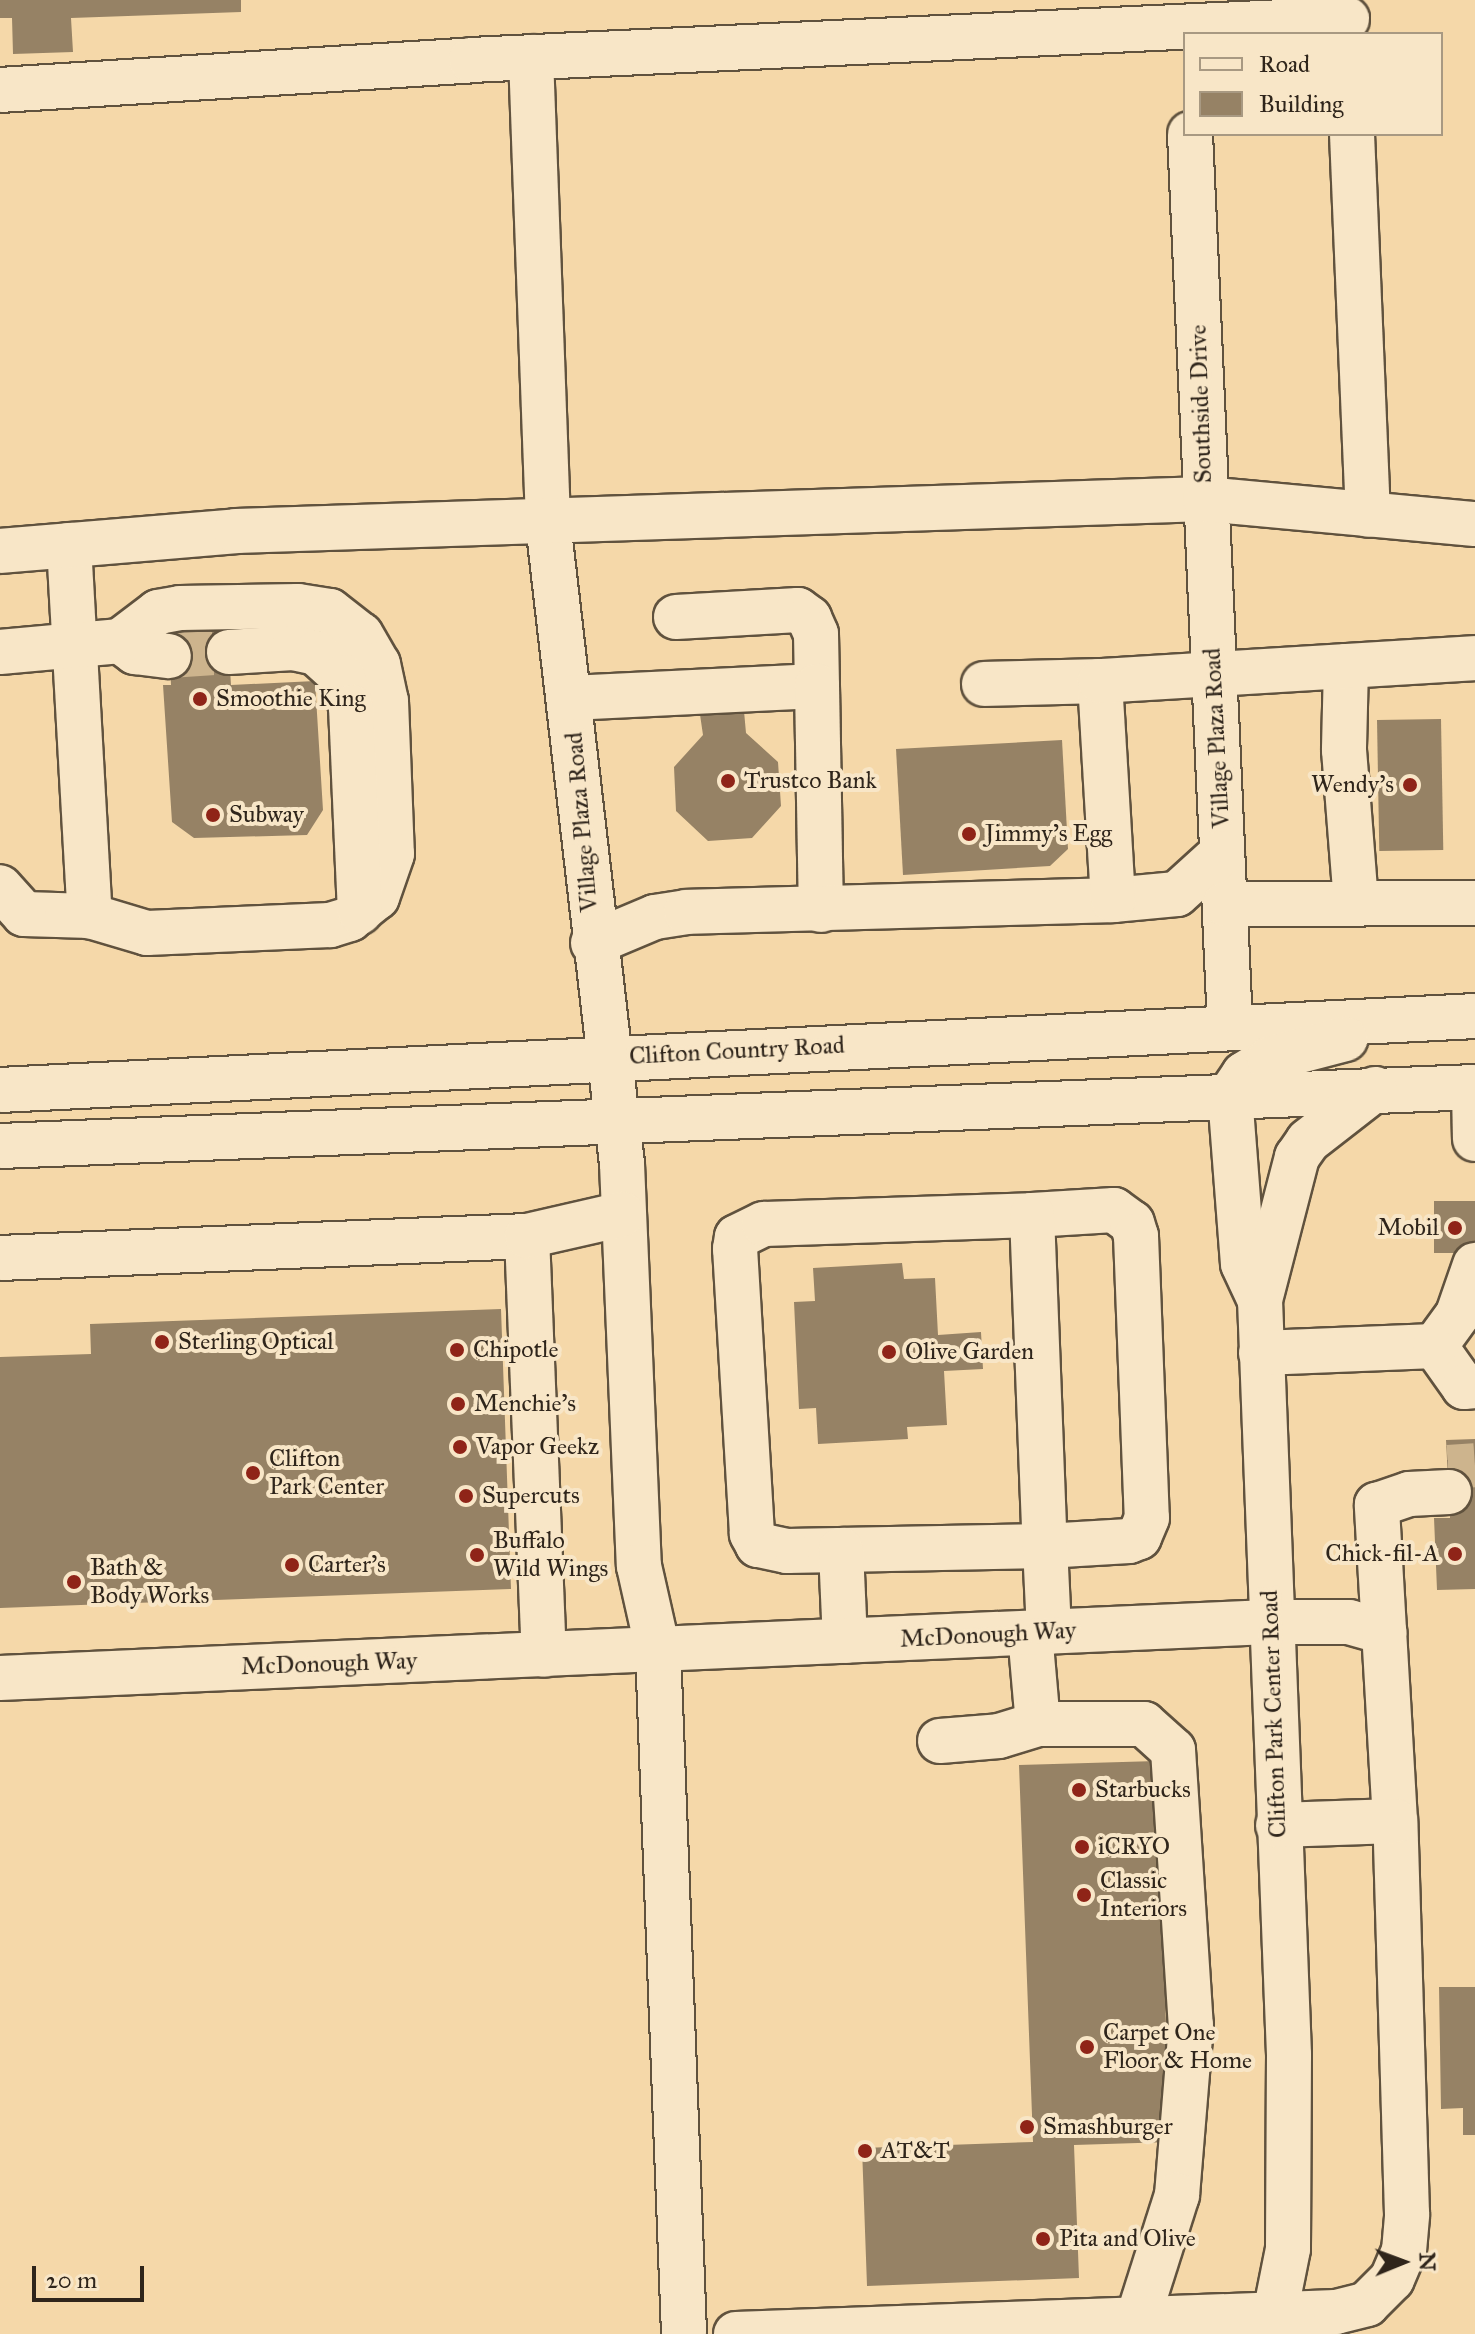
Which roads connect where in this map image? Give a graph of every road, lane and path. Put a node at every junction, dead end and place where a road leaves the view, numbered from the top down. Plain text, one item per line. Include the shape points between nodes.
1 (1347, 18) edge
2 (1185, 20) edge
3 (531, 57) junction
4 (0, 90) edge
5 (1190, 136) edge
6 (1352, 136) edge
7 (1205, 499) junction
8 (1368, 515) junction
9 (548, 523) junction
10 (1475, 524) edge
11 (69, 545) junction
12 (0, 551) edge
13 (676, 617) dead end
14 (120, 641) junction
15 (75, 642) junction
16 (0, 652) edge
17 (229, 652) tunnel mouth
18 (169, 656) tunnel mouth
19 (1475, 658) edge
20 (1346, 666) junction
21 (1214, 676) junction
22 (1100, 681) junction
23 (984, 684) dead end
24 (570, 698) junction
25 (817, 700) junction
26 (1222, 853) junction
27 (0, 887) edge
28 (1113, 900) junction
29 (1475, 903) edge
30 (1225, 904) junction
31 (1356, 904) junction
32 (821, 910) junction
33 (360, 912) junction
34 (90, 916) junction
35 (593, 943) junction
36 (1475, 1016) edge
37 (1399, 1020) junction
38 (1230, 1026) junction
39 (607, 1059) junction
40 (1474, 1088) edge
41 (1375, 1089) junction
42 (0, 1090) edge
43 (1230, 1095) junction
44 (615, 1120) junction
45 (1475, 1139) edge
46 (0, 1146) edge
47 (623, 1214) junction
48 (1032, 1215) junction
49 (527, 1236) junction
50 (0, 1258) edge
51 (1474, 1271) edge
52 (1260, 1300) junction
53 (1435, 1346) junction
54 (1261, 1353) junction
55 (1475, 1386) edge
56 (1448, 1480) tunnel mouth
57 (1045, 1546) junction
58 (841, 1550) junction
59 (1269, 1622) junction
60 (1385, 1632) junction
61 (1040, 1633) junction
62 (845, 1641) junction
63 (658, 1650) junction
64 (544, 1655) junction
65 (0, 1678) edge
66 (1038, 1724) junction
67 (940, 1741) dead end
68 (1395, 1821) junction
69 (1278, 1825) junction
70 (1138, 2318) junction
71 (1275, 2323) edge
72 (684, 2334) edge
73 (736, 2334) edge

1 - 2 street
2 - 3 street
3 - 4 street
3 - 9 street, Village Plaza Road
5 - 7 street, Southside Drive
6 - 8 street
7 - 8 street, Southside Drive
7 - 9 street
7 - 21 street, Village Plaza Road
8 - 10 street, Southside Drive
9 - 11 street via 236,531
9 - 24 street, Village Plaza Road
11 - 12 street
11 - 15 street
13 - 25 street via 798,610 816,634
14 - 15 street
14 - 18 street via 135,652
14 - 33 street via 158,612 210,608 298,606 330,611 361,635 378,664 386,701 392,854 377,897
15 - 16 street
15 - 34 street
17 - 33 street via 293,648 316,653 343,677 351,707
19 - 20 street
20 - 21 street
20 - 31 street via 1344,750
21 - 22 street
21 - 26 street, Village Plaza Road
22 - 23 street
22 - 28 street
24 - 25 street via 625,695 663,712 700,716
24 - 35 street, Village Plaza Road
25 - 32 street
26 - 28 street via 1177,894
26 - 30 street, Village Plaza Road
27 - 34 street via 24,914
28 - 32 street
29 - 31 street
30 - 31 street
30 - 38 street, Village Plaza Road
32 - 35 street via 686,912 655,917
33 - 34 street via 330,925 147,933
35 - 39 street, Village Plaza Road
36 - 37 street, Clifton Country Road
37 - 38 street, Clifton Country Road
37 - 43 street via 1269,1059 1244,1074
38 - 39 street, Clifton Country Road
39 - 42 street, Clifton Country Road
39 - 44 street, Village Plaza Road
40 - 41 street
40 - 45 street
41 - 43 street
41 - 52 street via 1308,1141 1297,1157
43 - 44 street
43 - 52 street, Clifton Park Center Road via 1243,1264
44 - 46 street
44 - 47 street
47 - 49 street
47 - 63 street via 639,1566
48 - 57 street
48 - 57 street via 1121,1212 1136,1236 1144,1527 1129,1541
48 - 58 street via 764,1224 737,1237 752,1534 768,1549
49 - 50 street
49 - 64 street
51 - 53 street via 1458,1314
52 - 54 street, Clifton Park Center Road
53 - 54 street
53 - 55 street via 1464,1387
54 - 59 street, Clifton Park Center Road
56 - 60 street via 1377,1505
57 - 58 street
57 - 61 street
58 - 62 street
59 - 60 street, McDonough Way via 1349,1622
59 - 61 street, McDonough Way
59 - 69 street, Clifton Park Center Road
60 - 68 street
61 - 62 street, McDonough Way
61 - 66 street
62 - 63 street, McDonough Way
63 - 64 street, McDonough Way
63 - 72 street
64 - 65 street, McDonough Way
66 - 67 street via 999,1736
66 - 70 street via 1144,1724 1173,1750 1191,2025 1177,2195
68 - 69 street
68 - 71 street via 1404,2251 1392,2279 1367,2304
69 - 71 street, Clifton Park Center Road via 1289,2055 1288,2249
70 - 71 street
70 - 73 street

